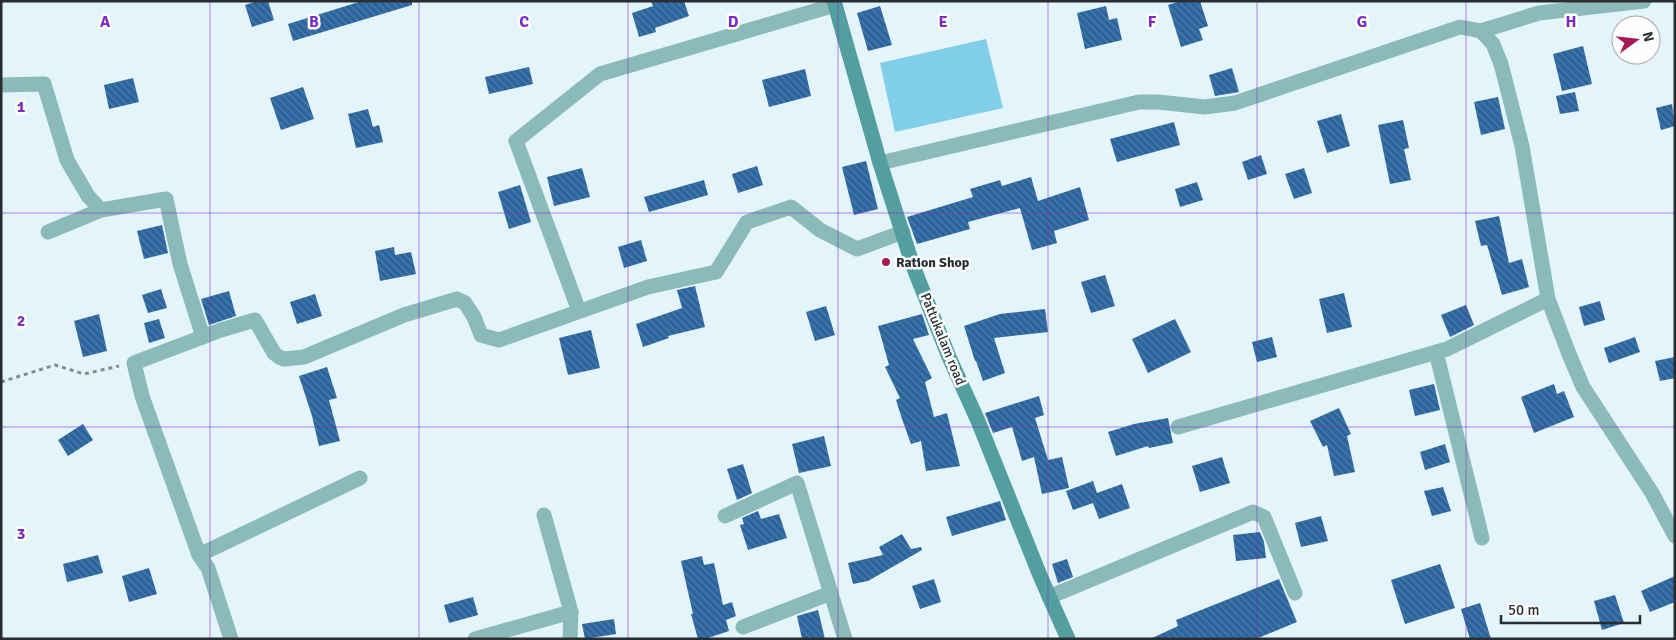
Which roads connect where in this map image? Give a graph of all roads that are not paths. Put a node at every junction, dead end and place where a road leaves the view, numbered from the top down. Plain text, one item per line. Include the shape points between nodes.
1 (1644, 1) edge
2 (834, 3) edge
3 (1481, 32) junction
4 (1, 85) edge
5 (880, 163) junction
6 (101, 210) junction
7 (48, 232) dead end
8 (903, 232) junction
9 (1548, 299) junction
10 (579, 311) junction
11 (203, 337) junction
12 (1436, 352) junction
13 (1178, 427) dead end
14 (360, 478) dead end
15 (544, 515) dead end
16 (725, 516) dead end
17 (1675, 536) edge
18 (1482, 538) dead end
19 (198, 555) junction
20 (831, 593) junction
21 (1295, 593) dead end
22 (1049, 597) junction
23 (571, 612) junction
24 (744, 627) dead end
25 (231, 639) edge
26 (475, 639) edge
27 (570, 639) edge
28 (846, 639) edge
29 (1068, 639) edge

1 - 3 street via 1539,13
2 - 5 main road, Pattukalam road
2 - 10 street via 600,74 516,141
3 - 5 street via 1460,27 1235,103 1205,108 1139,102
3 - 9 street via 1493,44 1501,64 1522,146
4 - 6 street via 44,84 67,160 88,196
5 - 8 main road, Pattukalam road
6 - 7 street
6 - 11 street via 166,199 180,264
8 - 10 street via 857,249 820,230 791,207 747,222 716,272 648,287
8 - 22 main road, Pattukalam road via 913,266
9 - 12 street via 1460,344
9 - 17 street via 1583,387 1652,493
10 - 11 street via 499,340 481,335 465,303 457,299 404,315 304,357 284,359 274,352 255,320
11 - 19 street via 134,363 142,396
12 - 13 street
12 - 18 street
14 - 19 street
15 - 23 street
16 - 20 street via 796,483
19 - 25 street via 208,568
20 - 24 street
20 - 28 street
21 - 22 street via 1264,517 1254,512
22 - 29 main road, Pattukalam road
23 - 26 street
23 - 27 street

